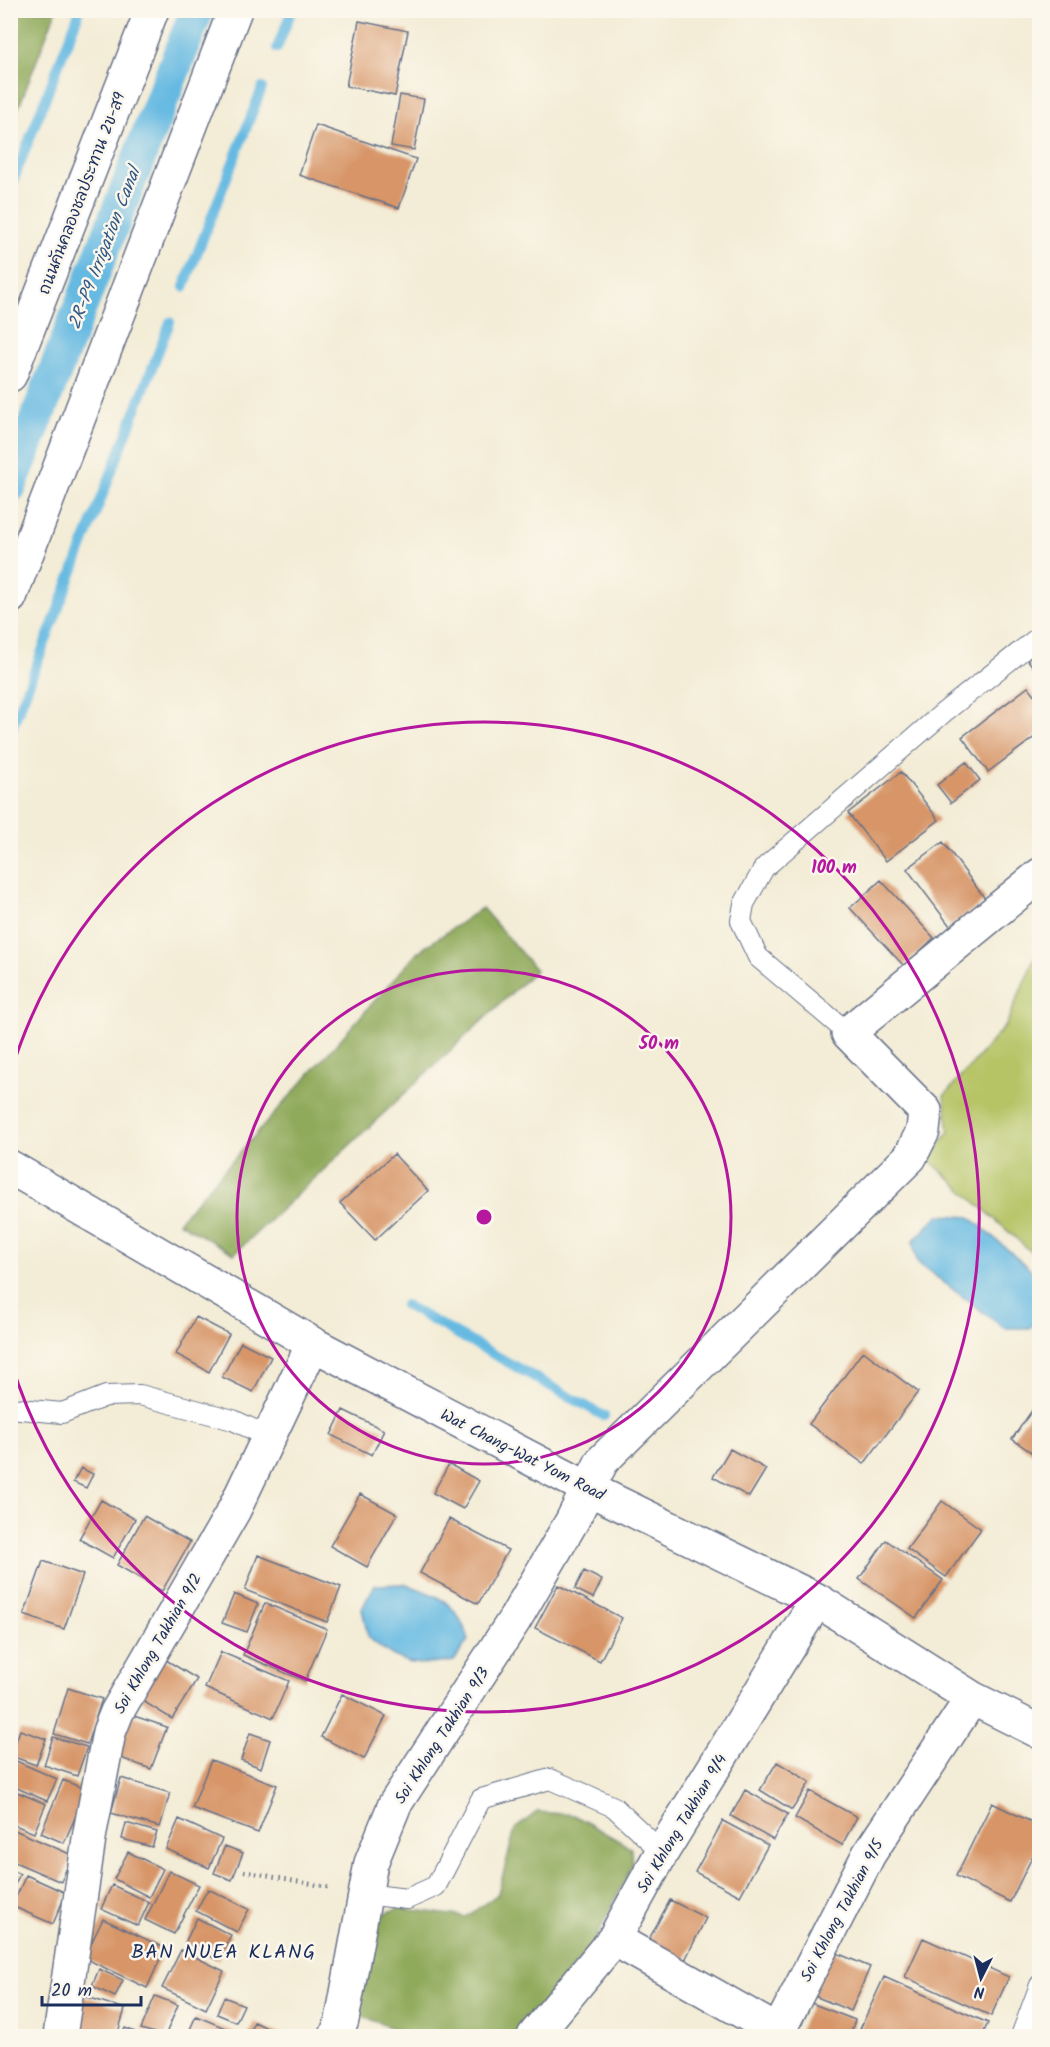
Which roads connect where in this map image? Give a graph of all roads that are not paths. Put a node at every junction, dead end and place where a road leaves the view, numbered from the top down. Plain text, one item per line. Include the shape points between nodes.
1 (153, 10) edge
2 (235, 10) edge
3 (10, 375) edge
4 (10, 597) edge
5 (1040, 636) edge
6 (1040, 875) edge
7 (848, 1033) junction
8 (10, 1167) edge
9 (313, 1344) junction
10 (10, 1408) edge
11 (269, 1437) junction
12 (587, 1488) junction
13 (817, 1600) junction
14 (972, 1698) junction
15 (1040, 1732) edge
16 (662, 1852) junction
17 (365, 1894) junction
18 (614, 1940) junction
19 (1040, 1985) edge
20 (777, 2034) edge
21 (60, 2037) edge
22 (336, 2037) edge
23 (534, 2037) edge
24 (1021, 2037) edge

1 - 3 street, ถนนคันคลองชลประทาน 2ข-ส9
2 - 4 street
5 - 7 lane via 764,868 744,904 741,921 758,957
6 - 7 street
7 - 12 street, Soi Khlong Takhian 9/3 via 925,1111 923,1131 910,1156 602,1461
8 - 9 street, Wat Chang-Wat Yom Road
9 - 11 street, Soi Khlong Takhian 9/2
9 - 12 street, Wat Chang-Wat Yom Road
10 - 11 lane via 62,1413 106,1396 140,1395 233,1420
11 - 21 street, Soi Khlong Takhian 9/2 via 234,1510 109,1732
12 - 13 street, Wat Chang-Wat Yom Road
12 - 17 street, Soi Khlong Takhian 9/3 via 515,1619 395,1804 371,1863
13 - 14 street, Wat Chang-Wat Yom Road
13 - 16 street, Soi Khlong Takhian 9/4
14 - 15 street, Wat Chang-Wat Yom Road
14 - 20 street, Soi Khlong Takhian 9/5 via 868,1854
16 - 17 lane via 614,1807 550,1779 482,1800 436,1886 407,1899
16 - 18 street, Soi Khlong Takhian 9/4
17 - 22 street, Soi Khlong Takhian 9/3
18 - 20 street
18 - 23 street, Soi Khlong Takhian 9/4
19 - 24 lane

